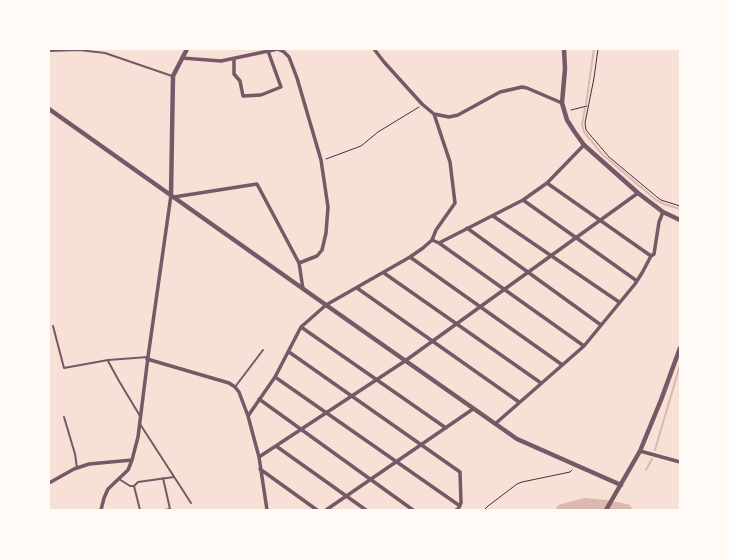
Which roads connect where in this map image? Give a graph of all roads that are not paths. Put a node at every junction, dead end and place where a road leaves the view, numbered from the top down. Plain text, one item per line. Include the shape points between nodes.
1 (187, 49) edge
2 (374, 49) edge
3 (564, 49) edge
4 (49, 51) edge
5 (268, 51) junction
6 (182, 58) junction
7 (234, 58) junction
8 (173, 76) junction
9 (562, 103) junction
10 (49, 109) edge
11 (434, 114) junction
12 (584, 145) junction
13 (547, 183) junction
14 (638, 193) junction
15 (173, 196) junction
16 (523, 200) junction
17 (663, 212) junction
18 (494, 216) junction
19 (600, 220) junction
20 (680, 220) edge
21 (467, 228) junction
22 (576, 237) junction
23 (432, 240) junction
24 (439, 243) junction
25 (551, 256) junction
26 (651, 256) junction
27 (410, 257) junction
28 (299, 263) junction
29 (528, 272) junction
30 (384, 273) junction
31 (637, 281) junction
32 (357, 288) junction
33 (303, 289) junction
34 (504, 289) junction
35 (619, 302) junction
36 (326, 305) junction
37 (480, 306) junction
38 (456, 324) junction
39 (601, 325) junction
40 (53, 326) dead end
41 (302, 326) junction
42 (433, 341) junction
43 (584, 346) junction
44 (680, 348) edge
45 (263, 350) dead end
46 (289, 352) junction
47 (148, 358) junction
48 (108, 360) junction
49 (405, 361) junction
50 (561, 364) junction
51 (275, 377) junction
52 (377, 380) junction
53 (541, 383) junction
54 (235, 387) junction
55 (353, 396) junction
56 (259, 399) junction
57 (520, 402) junction
58 (473, 409) junction
59 (327, 413) junction
60 (248, 416) junction
61 (64, 417) dead end
62 (140, 417) junction
63 (140, 423) junction
64 (495, 424) junction
65 (446, 428) junction
66 (301, 430) junction
67 (421, 445) junction
68 (276, 446) junction
69 (640, 451) junction
70 (259, 457) junction
71 (132, 460) junction
72 (397, 462) junction
73 (680, 462) edge
74 (77, 468) junction
75 (260, 469) junction
76 (174, 476) junction
77 (163, 478) junction
78 (119, 479) junction
79 (372, 479) junction
80 (49, 483) edge
81 (621, 485) junction
82 (134, 486) junction
83 (347, 496) junction
84 (191, 504) dead end
85 (460, 506) junction
86 (101, 510) edge
87 (140, 510) edge
88 (165, 510) edge
89 (267, 510) edge
90 (317, 510) edge
91 (326, 510) edge
92 (366, 510) edge
93 (413, 510) edge
94 (456, 510) edge
95 (606, 510) edge

1 - 6 street
2 - 11 street via 422,104
3 - 9 street
4 - 8 lane via 79,50 105,53
5 - 7 street
5 - 7 street via 281,87 261,94 243,96 240,81 234,74
5 - 28 street via 278,49 289,57 321,160 328,206 322,250 317,256
6 - 7 street via 221,61
6 - 8 street
8 - 15 street
9 - 11 street via 522,87 500,92 458,114
9 - 12 street via 564,112
10 - 15 street
11 - 23 street via 450,162 455,203
12 - 13 street
12 - 14 street
13 - 16 street
13 - 19 street
14 - 17 street
14 - 19 street
15 - 28 street via 257,184
15 - 33 street
15 - 47 street
16 - 18 street
16 - 22 street
17 - 20 street
17 - 26 street via 654,254
18 - 21 street
18 - 25 street
19 - 22 street
19 - 26 street
21 - 24 street
21 - 29 street
22 - 25 street
22 - 31 street
23 - 24 street
23 - 27 street
24 - 34 street
25 - 29 street
25 - 35 street
26 - 31 street
27 - 30 street
27 - 37 street
28 - 33 street
29 - 34 street
29 - 39 street
30 - 32 street
30 - 38 street
31 - 35 street
32 - 36 street
32 - 42 street
33 - 36 street
34 - 37 street
34 - 43 street
35 - 39 street
36 - 41 street
36 - 49 street
37 - 38 street
37 - 50 street
38 - 42 street
38 - 53 street
39 - 43 street
40 - 48 lane via 64,368
41 - 46 street
41 - 52 street
42 - 49 street
42 - 57 street
43 - 50 street
44 - 69 street
45 - 54 lane
46 - 51 street
46 - 55 street
47 - 48 lane
47 - 54 street
47 - 62 street
48 - 62 lane
49 - 52 street
49 - 58 street
50 - 53 street
51 - 56 street
51 - 59 street
52 - 55 street
52 - 65 street
53 - 57 street
54 - 60 street
55 - 59 street
55 - 67 street
56 - 60 street
56 - 66 street
57 - 64 street
58 - 64 street
58 - 65 street
59 - 66 street
59 - 72 street
60 - 70 street
61 - 74 lane
62 - 63 street
63 - 71 street
63 - 76 lane
64 - 81 street via 517,439
65 - 67 street
66 - 68 street
66 - 79 street
67 - 72 street
67 - 85 street via 460,472
68 - 70 street
68 - 83 street
69 - 73 street
69 - 81 street
70 - 75 street
71 - 74 street via 89,464
71 - 78 street via 128,470
72 - 79 street
72 - 85 street
74 - 80 street
75 - 89 street
75 - 90 street
76 - 77 lane
76 - 84 lane
77 - 82 lane via 138,482
77 - 88 lane via 170,509
78 - 82 lane
78 - 86 street via 108,489
79 - 83 street
79 - 93 street
81 - 95 street
82 - 87 lane
83 - 91 street
83 - 92 street
85 - 94 street

